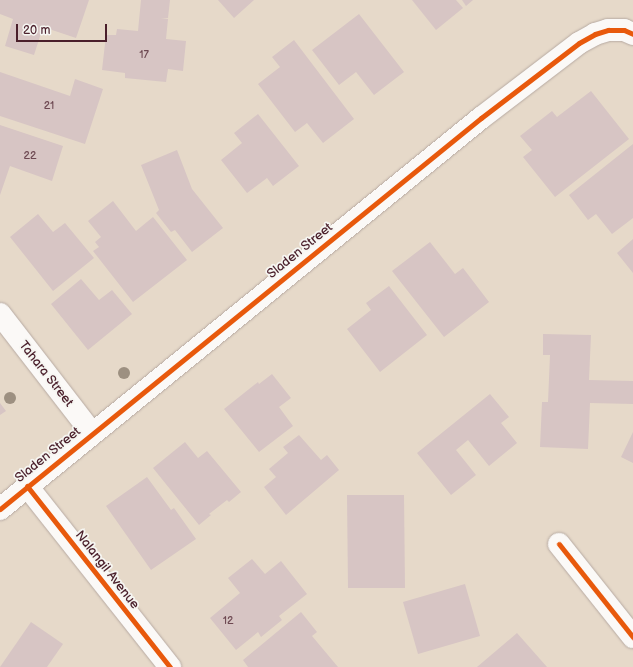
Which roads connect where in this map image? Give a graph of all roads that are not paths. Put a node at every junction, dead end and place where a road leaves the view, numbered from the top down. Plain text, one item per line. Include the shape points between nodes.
1 (629, 32) edge
2 (0, 314) edge
3 (92, 433) junction
4 (27, 486) junction
5 (0, 509) edge
6 (559, 544) dead end
7 (633, 637) edge
8 (170, 667) edge

1 - 3 street, Sladen Street via 601,32 579,43 481,118
2 - 3 street, Tahara Street
3 - 4 street, Sladen Street
4 - 5 street, Sladen Street
4 - 8 street, Nalangil Avenue
6 - 7 street

